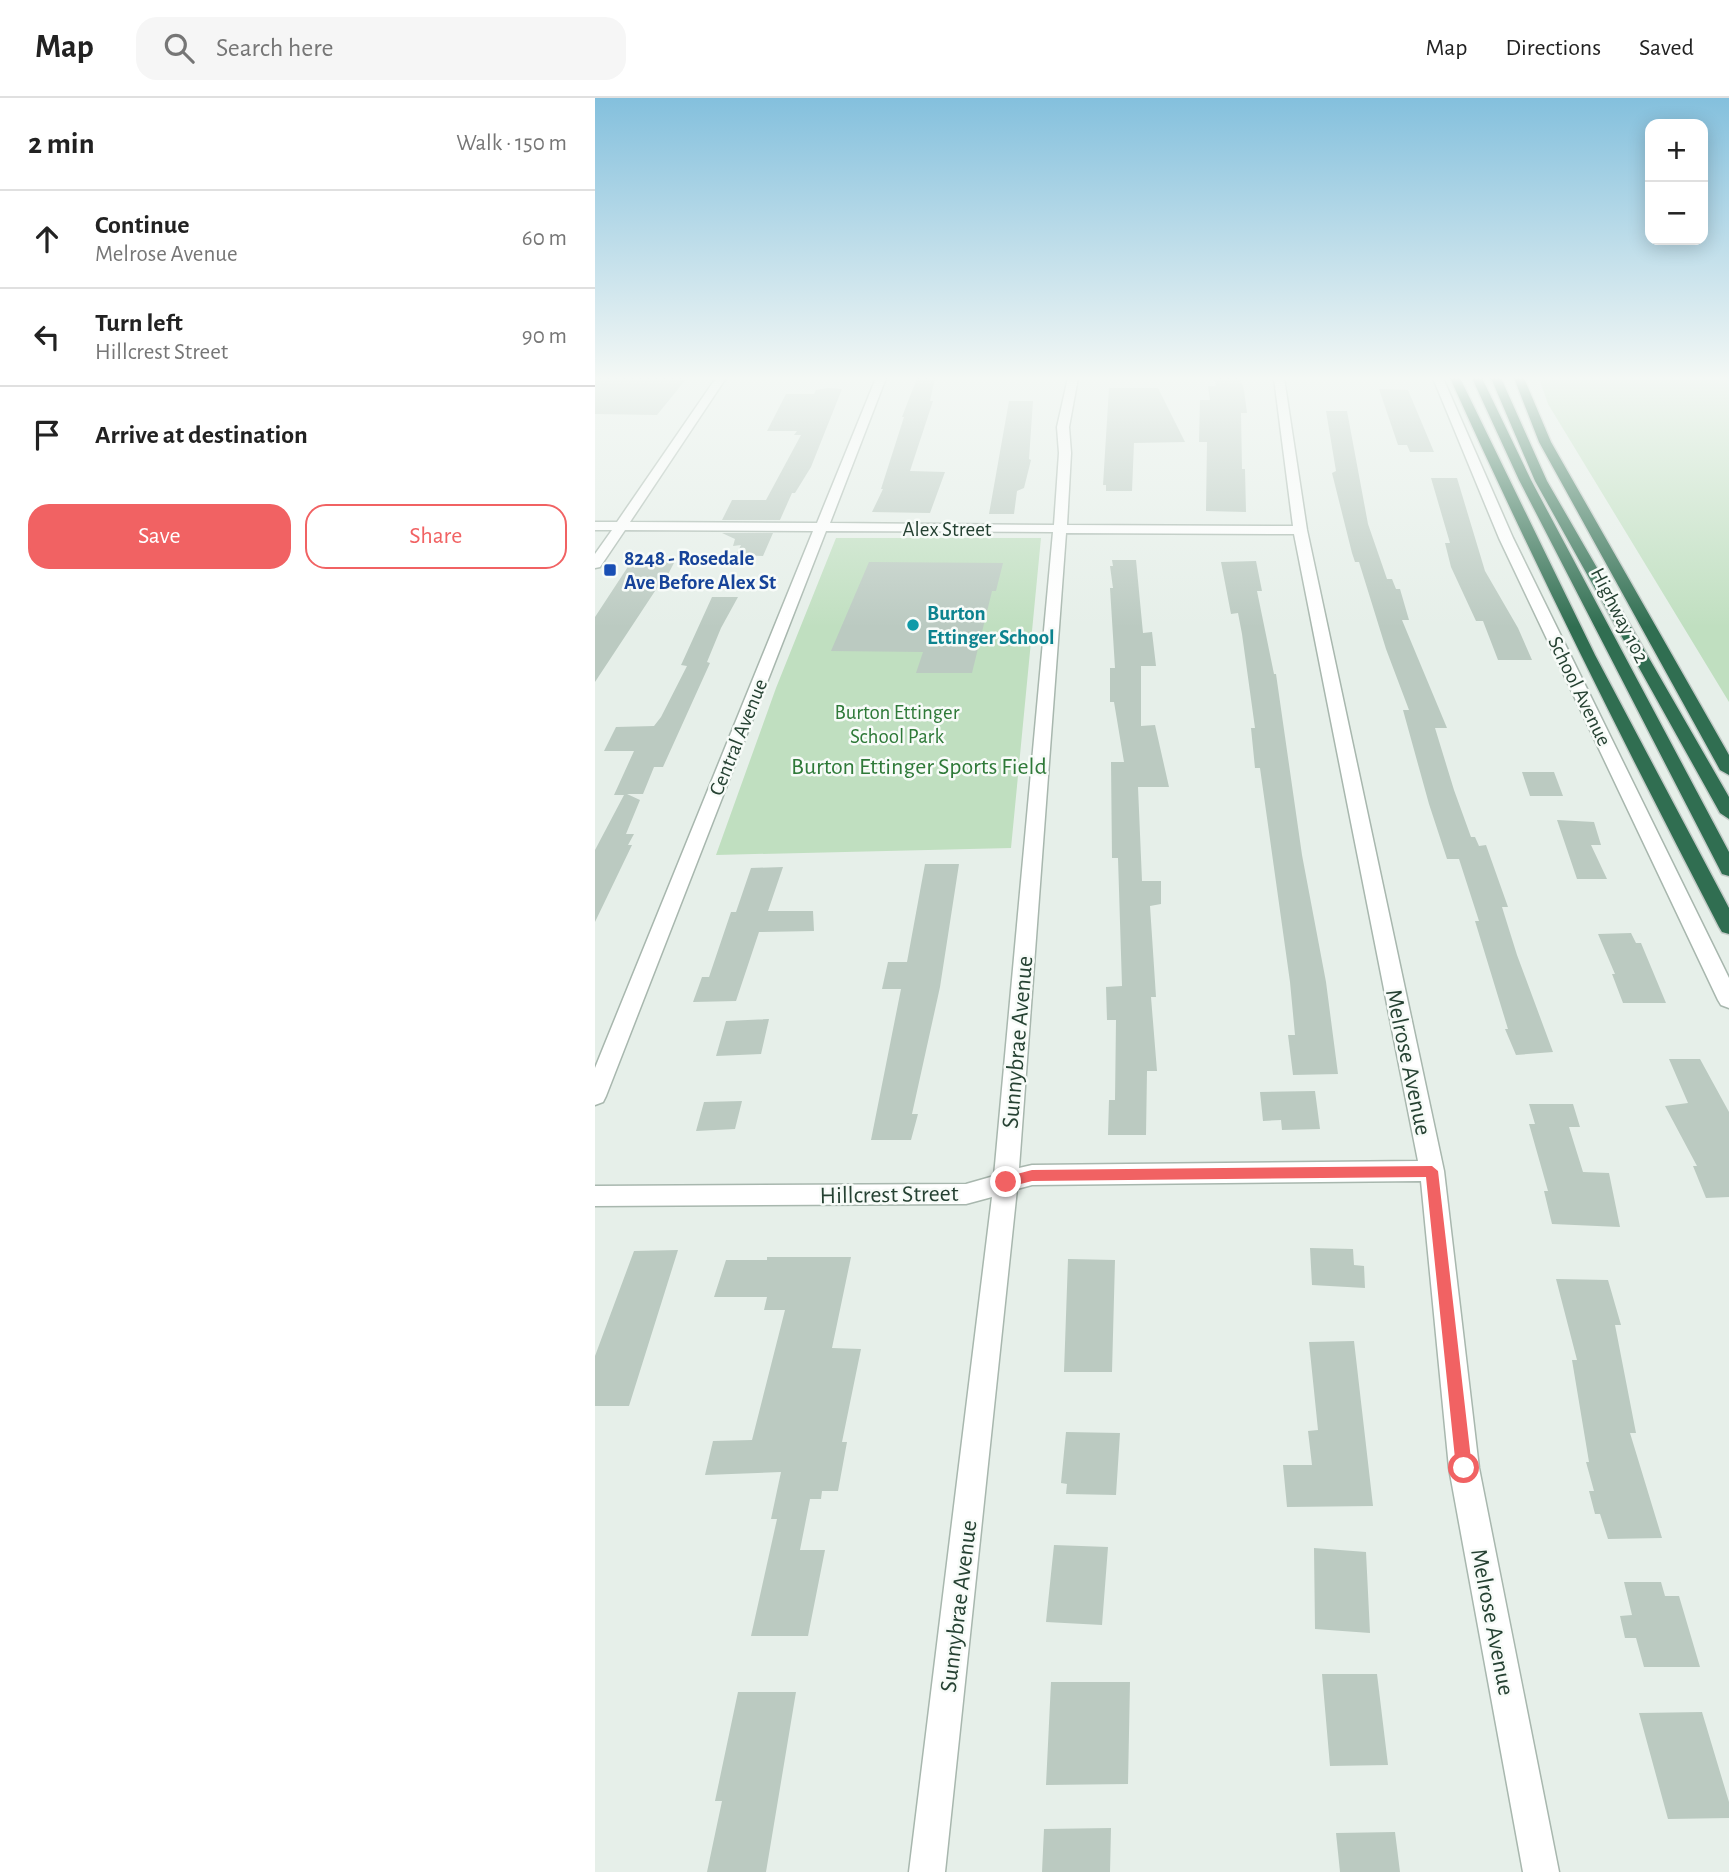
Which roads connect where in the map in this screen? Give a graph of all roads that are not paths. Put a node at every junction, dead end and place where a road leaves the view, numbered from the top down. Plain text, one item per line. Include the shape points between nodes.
1 (665, 461) edge
2 (848, 461) edge
3 (1064, 461) edge
4 (1290, 461) edge
5 (1473, 461) edge
6 (1493, 461) edge
7 (1516, 461) edge
8 (1532, 461) edge
9 (1556, 461) edge
10 (595, 526) edge
11 (621, 527) junction
12 (820, 529) junction
13 (1058, 529) junction
14 (1300, 530) junction
15 (595, 564) edge
16 (1729, 770) edge
17 (1729, 813) edge
18 (1729, 870) edge
19 (1729, 927) edge
20 (1729, 1000) edge
21 (595, 1096) edge
22 (1432, 1171) junction
23 (1006, 1182) junction
24 (595, 1196) edge
25 (927, 1872) edge
26 (1541, 1872) edge

1 - 11 street
2 - 12 street, Central Avenue
3 - 13 street, Sunnybrae Avenue
4 - 14 street, Melrose Avenue
5 - 20 street, School Avenue
6 - 19 highway via 1603,688
7 - 18 highway, Highway 102
8 - 17 highway, Highway 102
9 - 16 highway
10 - 11 street, Alex Street
11 - 12 street, Alex Street
11 - 15 street
12 - 13 street, Alex Street
12 - 21 street, Central Avenue
13 - 14 street, Alex Street
13 - 23 street, Sunnybrae Avenue
14 - 22 street, Melrose Avenue
22 - 23 street, Hillcrest Street via 1032,1175
22 - 26 street, Melrose Avenue via 1464,1468
23 - 24 street, Hillcrest Street via 966,1194
23 - 25 street, Sunnybrae Avenue

